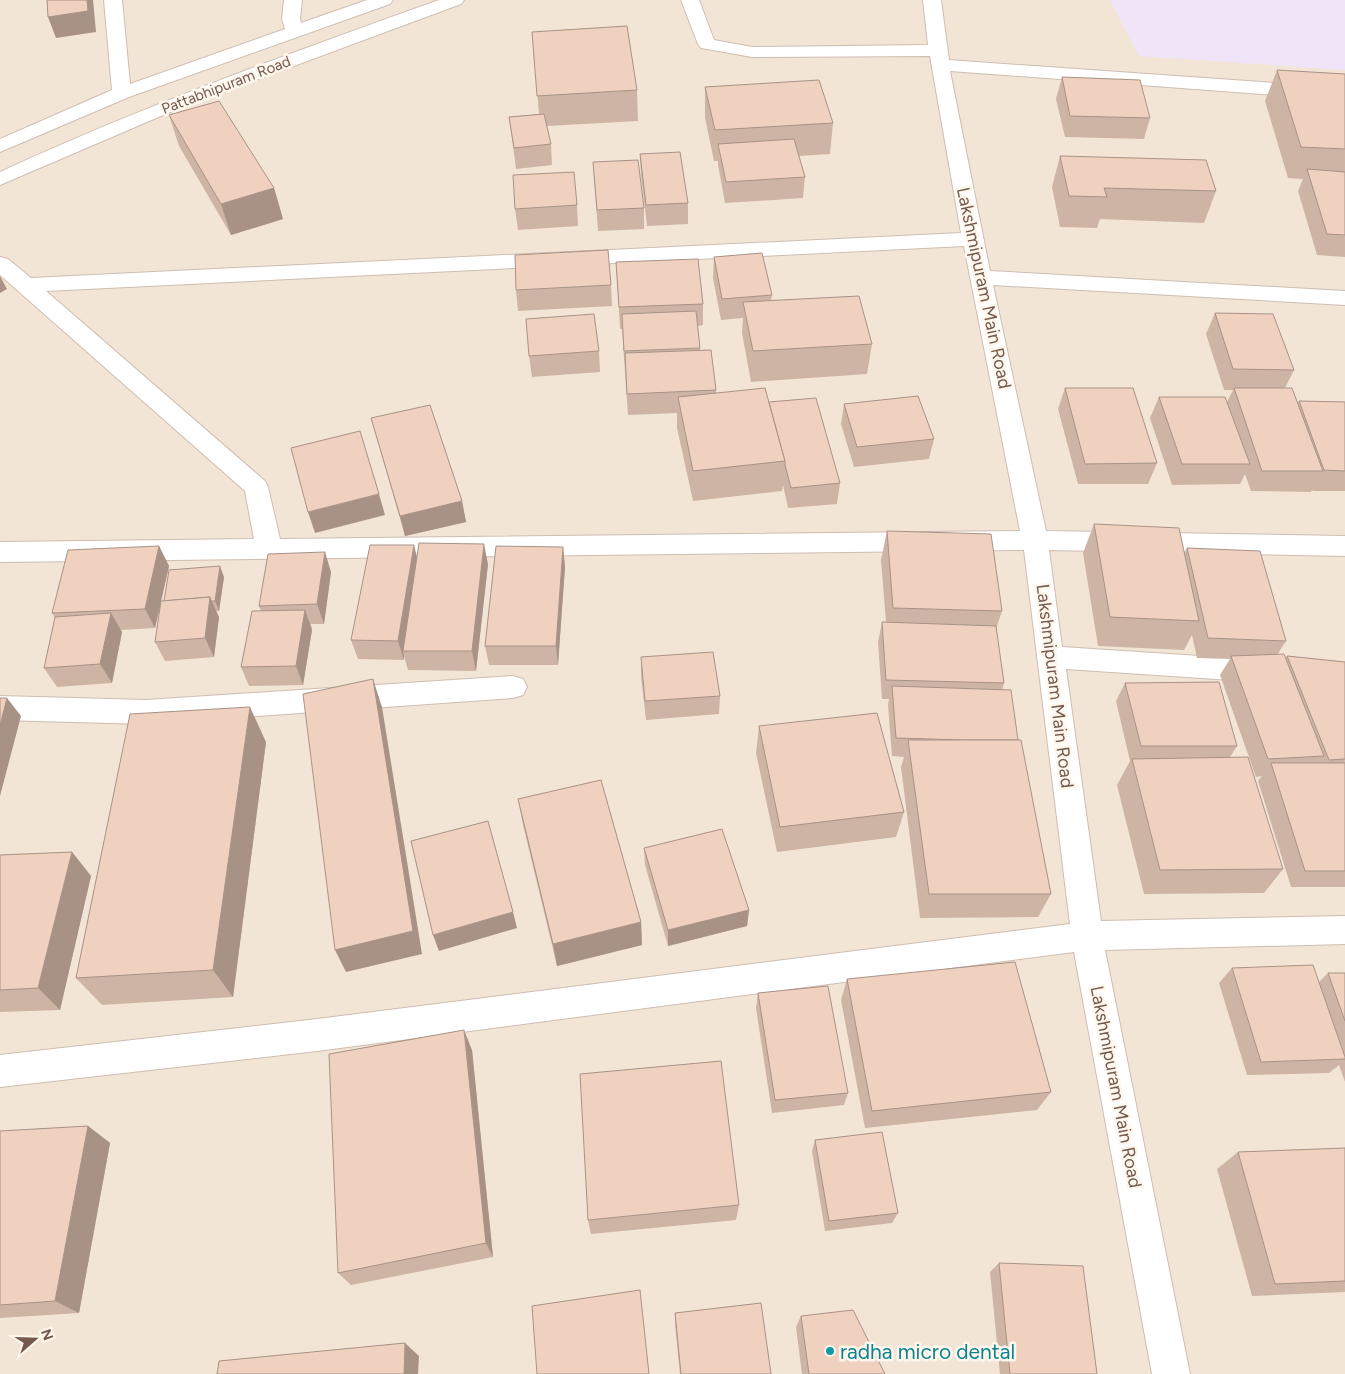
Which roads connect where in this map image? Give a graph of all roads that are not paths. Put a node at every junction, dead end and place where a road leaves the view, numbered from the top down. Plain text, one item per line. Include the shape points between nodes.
1 (113, 0) edge
2 (293, 0) edge
3 (384, 0) edge
4 (455, 0) edge
5 (690, 0) edge
6 (932, 0) edge
7 (295, 31) junction
8 (938, 57) junction
9 (122, 93) junction
10 (1345, 94) edge
11 (0, 146) edge
12 (0, 179) edge
13 (973, 239) junction
14 (0, 264) edge
15 (982, 277) junction
16 (26, 285) junction
17 (1345, 298) edge
18 (1035, 540) junction
19 (1345, 546) edge
20 (269, 549) junction
21 (0, 552) edge
22 (1051, 657) junction
23 (1286, 672) edge
24 (513, 687) dead end
25 (0, 708) edge
26 (1345, 930) edge
27 (1087, 936) junction
28 (0, 1071) edge
29 (1171, 1374) edge

1 - 9 street
2 - 7 street via 291,19
3 - 7 street, Pattabhipuram Road
4 - 12 street, Pattabhipuram Road via 120,125
5 - 8 street via 707,44 752,52
6 - 8 street, Lakshmipuram Main Road
7 - 9 street, Pattabhipuram Road
8 - 10 street
8 - 13 street, Lakshmipuram Main Road
9 - 11 street, Pattabhipuram Road
13 - 15 street, Lakshmipuram Main Road
13 - 16 street
14 - 16 street
15 - 17 street
15 - 18 street, Lakshmipuram Main Road
16 - 20 street via 256,487
18 - 19 street
18 - 20 street
18 - 22 street, Lakshmipuram Main Road
20 - 21 street
22 - 23 street
22 - 27 street, Lakshmipuram Main Road
24 - 25 street via 146,712
26 - 27 street
27 - 28 street via 317,1035
27 - 29 street, Lakshmipuram Main Road

